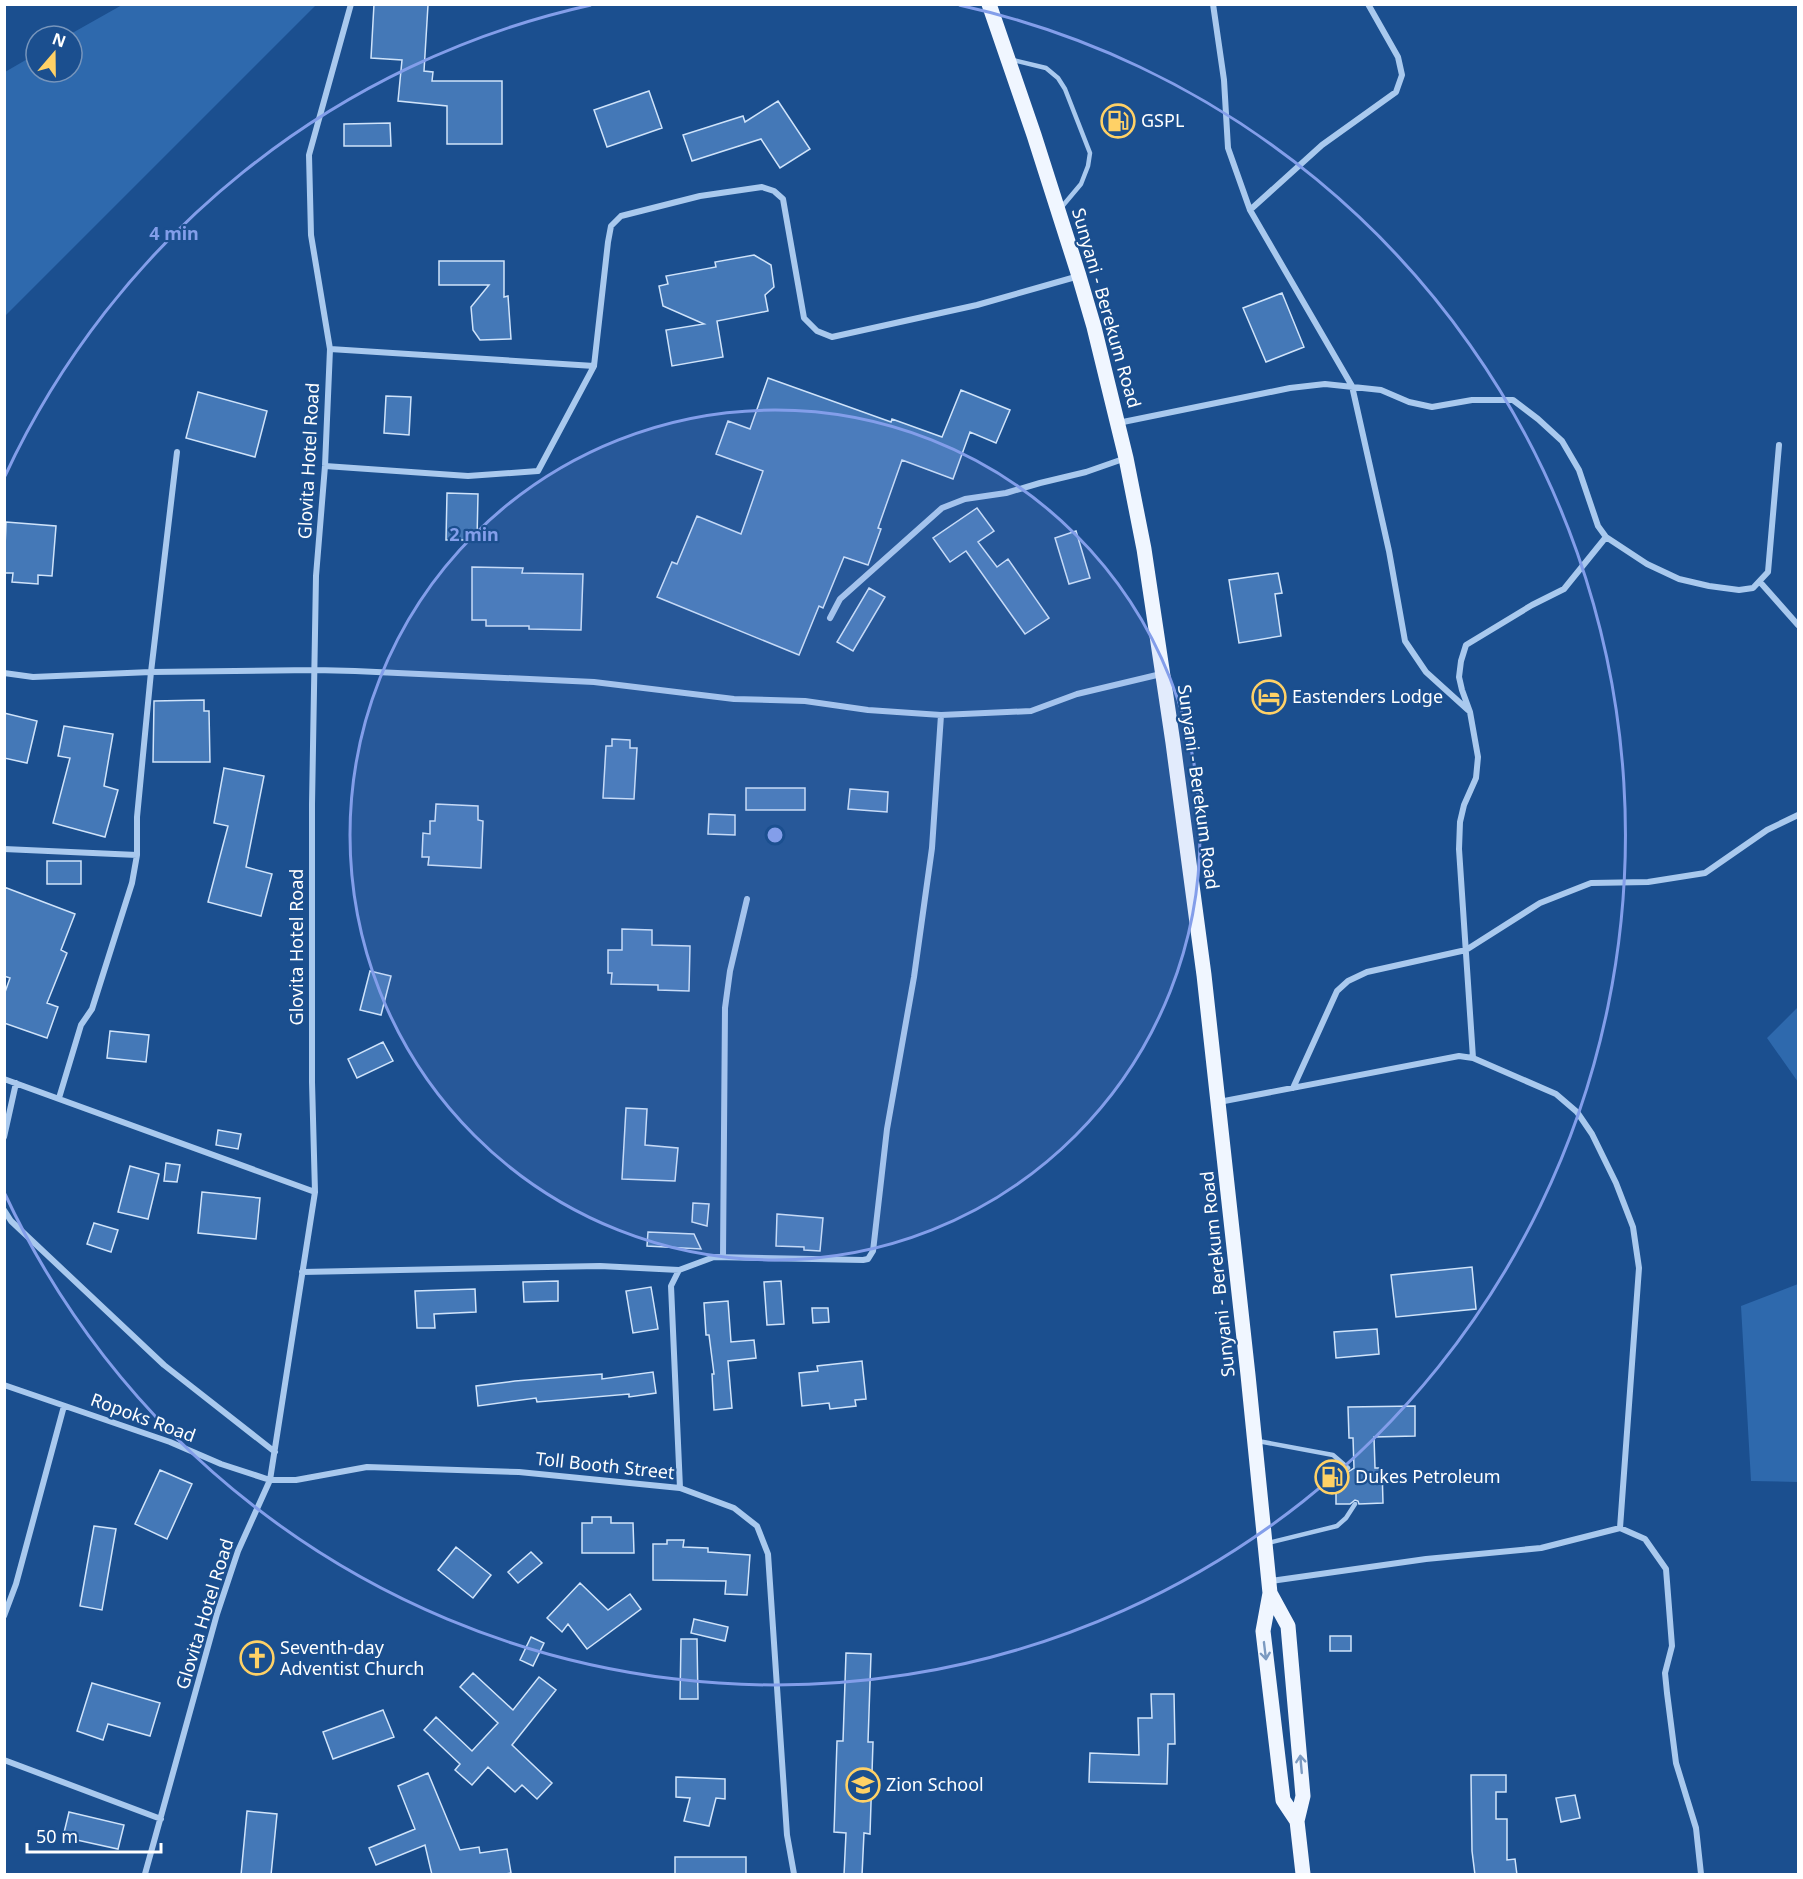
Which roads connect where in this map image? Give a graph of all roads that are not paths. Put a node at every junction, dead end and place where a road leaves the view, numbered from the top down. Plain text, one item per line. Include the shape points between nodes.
1 (351, 4) edge
2 (989, 4) edge
3 (1213, 4) edge
4 (1368, 4) edge
5 (1008, 59) junction
6 (1250, 210) junction
7 (1058, 211) junction
8 (1079, 276) junction
9 (330, 349) junction
10 (594, 366) junction
11 (1352, 386) junction
12 (1118, 423) junction
13 (1779, 445) dead end
14 (177, 452) dead end
15 (1126, 458) junction
16 (325, 466) junction
17 (1606, 537) junction
18 (1760, 582) junction
19 (830, 618) dead end
20 (1798, 625) edge
21 (315, 670) junction
22 (151, 672) junction
23 (4, 673) edge
24 (1163, 674) junction
25 (1470, 712) junction
26 (941, 715) junction
27 (1798, 815) edge
28 (4, 849) edge
29 (137, 855) junction
30 (747, 899) dead end
31 (1466, 950) junction
32 (1473, 1058) junction
33 (4, 1079) edge
34 (16, 1083) junction
35 (1293, 1088) junction
36 (59, 1098) junction
37 (1219, 1102) junction
38 (4, 1137) edge
39 (315, 1192) junction
40 (4, 1210) edge
41 (723, 1257) junction
42 (679, 1270) junction
43 (302, 1272) junction
44 (4, 1385) edge
45 (64, 1406) junction
46 (1255, 1441) junction
47 (275, 1452) junction
48 (1348, 1468) dead end
49 (270, 1480) junction
50 (680, 1488) junction
51 (1355, 1504) dead end
52 (1620, 1528) junction
53 (1265, 1544) junction
54 (1269, 1587) junction
55 (4, 1617) edge
56 (4, 1760) edge
57 (161, 1819) junction
58 (1297, 1821) junction
59 (145, 1875) edge
60 (794, 1875) edge
61 (1303, 1875) edge
62 (1701, 1875) edge

1 - 9 street, Glovita Hotel Road via 309,155 311,235
2 - 5 main road, Sunyani - Berekum Road
3 - 6 street via 1224,80 1228,148
4 - 6 street via 1398,57 1402,75 1396,92 1322,145
5 - 7 main road, Sunyani - Berekum Road
5 - 7 lane via 1046,68 1058,78 1090,153 1081,184
6 - 11 street
7 - 8 main road, Sunyani - Berekum Road
8 - 10 street via 977,305 832,337 817,331 804,318 783,199 774,190 762,187 700,196 621,216 611,226
8 - 12 main road, Sunyani - Berekum Road
9 - 10 street
9 - 16 street, Glovita Hotel Road
10 - 16 street via 538,471 468,476
11 - 12 street via 1290,388
11 - 17 street via 1381,390 1432,407 1472,400 1513,400 1562,441 1579,470 1598,526
11 - 25 street via 1405,641 1426,672
12 - 15 main road, Sunyani - Berekum Road
13 - 18 street via 1768,572
14 - 22 street
15 - 19 street via 1086,472 942,508 840,600
15 - 24 main road, Sunyani - Berekum Road
16 - 21 street, Glovita Hotel Road via 316,576
17 - 18 street via 1679,579 1738,590 1753,588
17 - 25 street via 1564,590 1467,645 1459,677
18 - 20 street
21 - 22 street
21 - 26 street via 594,682 734,699 805,701
21 - 39 street, Glovita Hotel Road
22 - 23 street via 33,677
22 - 29 street
24 - 26 street via 1077,694 1031,711
24 - 37 main road, Sunyani - Berekum Road
25 - 31 street via 1478,757 1476,778 1460,822
26 - 41 street via 932,848 887,1129 873,1251 863,1260
27 - 31 street via 1767,830 1705,873 1648,882 1591,883 1540,903
28 - 29 street
29 - 36 street via 132,883 92,1009 81,1025
30 - 41 street via 725,1008
31 - 32 street
31 - 35 street via 1367,972 1348,981 1337,991
32 - 35 street via 1459,1056
32 - 52 street via 1556,1094 1577,1112 1593,1134 1633,1227 1639,1268
33 - 34 street
34 - 36 street
34 - 38 street
35 - 37 street
36 - 39 street
37 - 46 main road, Sunyani - Berekum Road
39 - 43 street, Glovita Hotel Road
40 - 47 street via 11,1221 164,1365
41 - 42 street
42 - 43 street via 600,1266
42 - 50 street via 671,1286
43 - 47 street, Glovita Hotel Road
44 - 45 street, Ropoks Road
45 - 49 street, Ropoks Road
45 - 55 street
46 - 48 lane via 1333,1455
46 - 53 main road, Sunyani - Berekum Road
47 - 49 street, Glovita Hotel Road
49 - 50 street, Toll Booth Street via 296,1480 367,1467 519,1472
49 - 57 street, Glovita Hotel Road via 237,1551
50 - 60 street, Toll Booth Street via 734,1508 757,1526 768,1554 787,1835
51 - 53 lane via 1337,1526
52 - 54 street via 1541,1548 1426,1559
52 - 62 street via 1645,1539 1666,1569 1672,1646 1665,1673 1667,1693 1676,1763 1696,1828
53 - 54 main road, Sunyani - Berekum Road
54 -> 58 main road, Sunyani - Berekum Road via 1263,1631 1283,1800
58 -> 54 main road, Sunyani - Berekum Road via 1304,1796 1288,1626
56 - 57 street
57 - 59 street, Glovita Hotel Road
58 - 61 main road, Sunyani - Berekum Road

